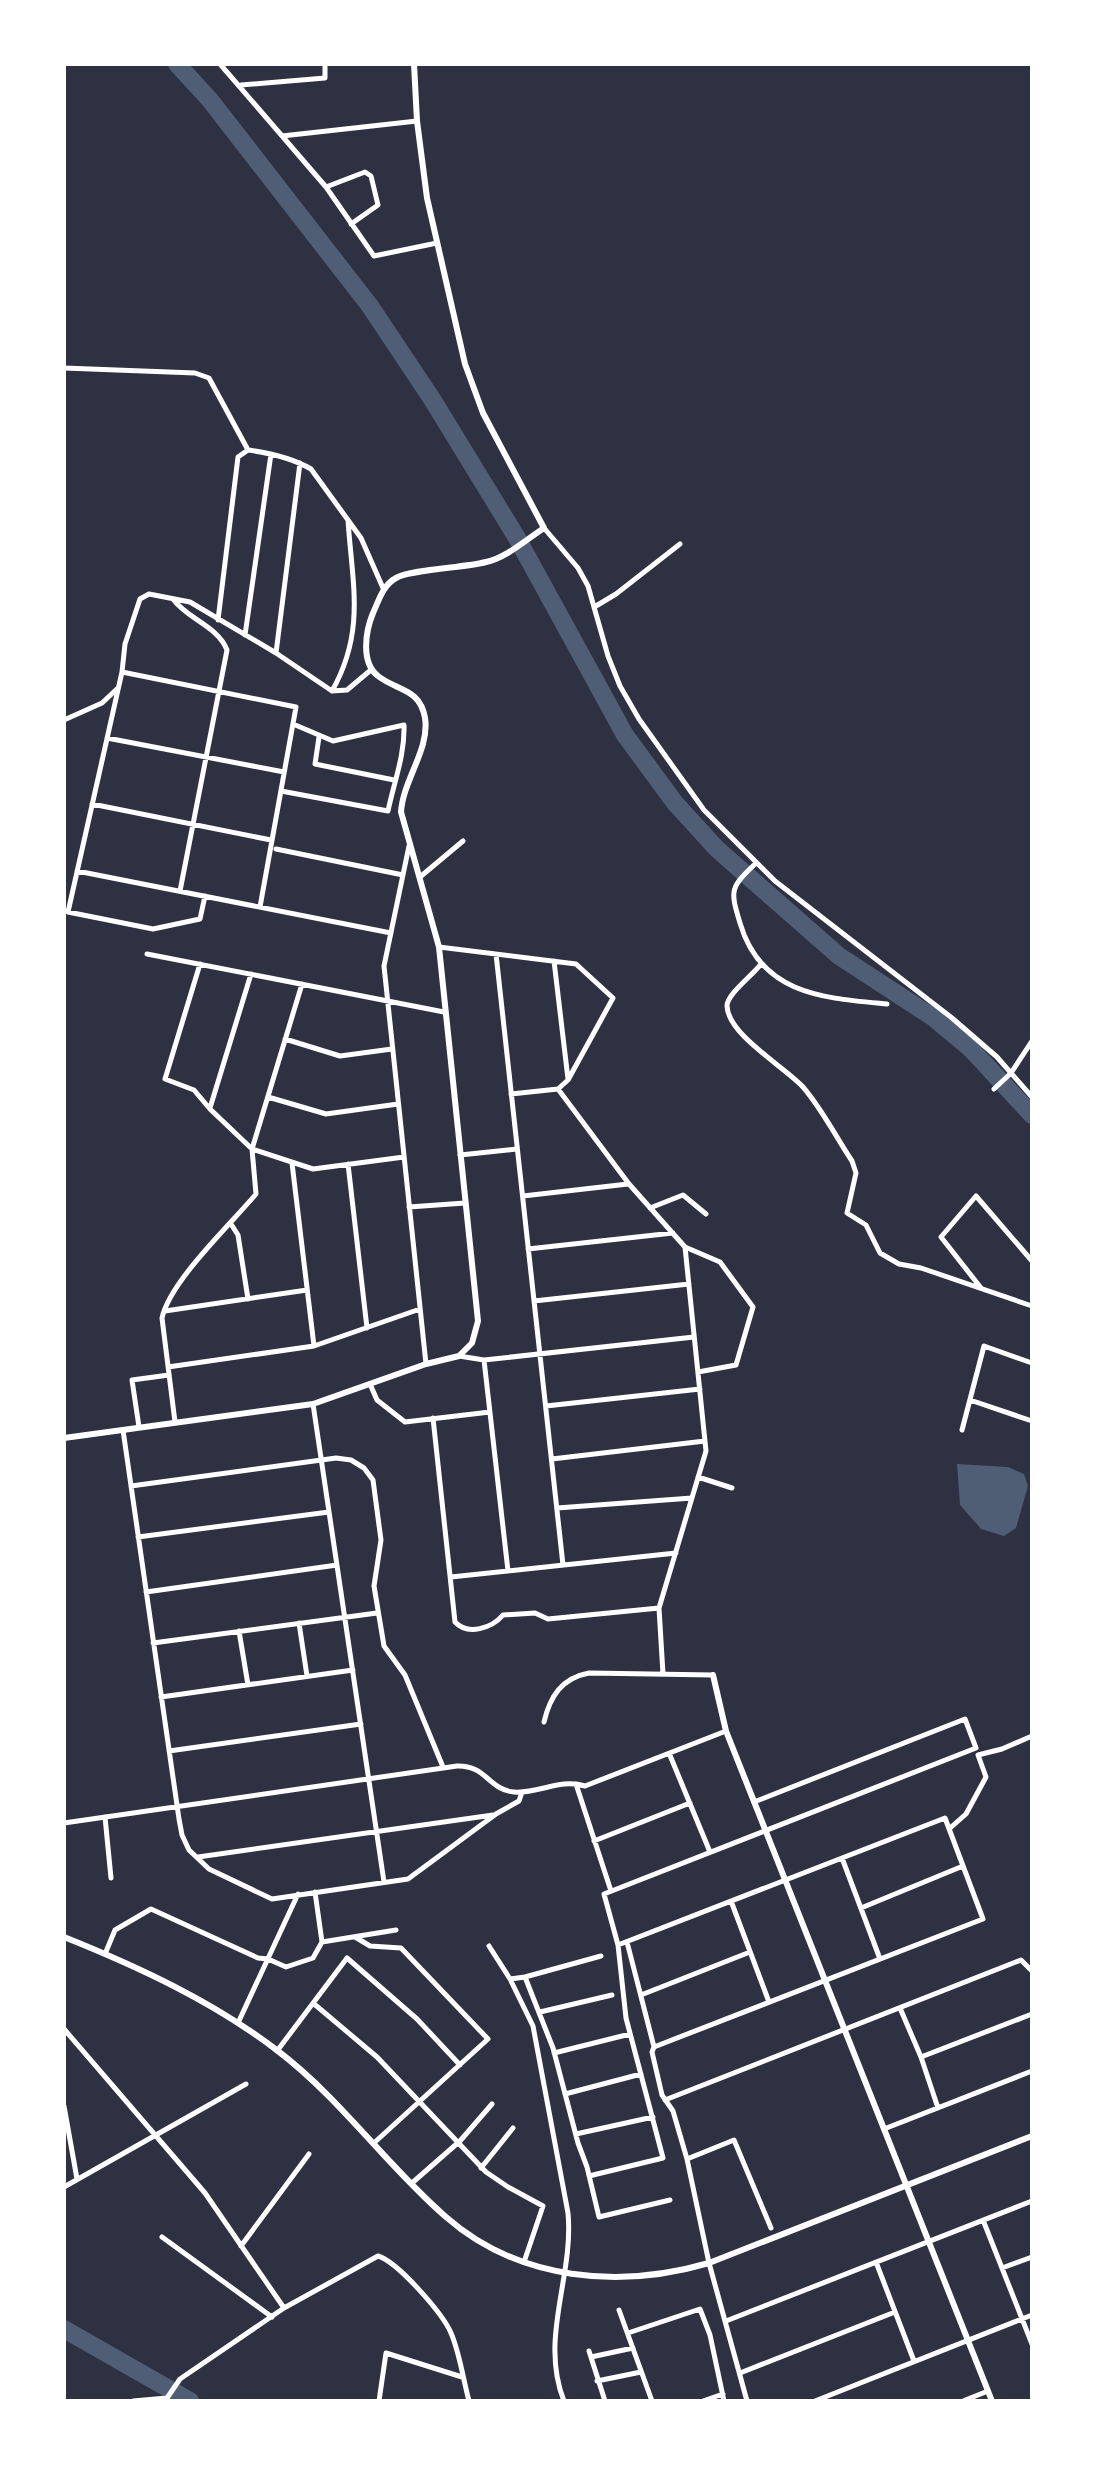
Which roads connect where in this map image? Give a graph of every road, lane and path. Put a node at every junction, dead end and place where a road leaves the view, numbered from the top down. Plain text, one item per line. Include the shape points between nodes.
1 (220, 64) edge
2 (325, 64) edge
3 (414, 64) edge
4 (240, 85) junction
5 (417, 121) junction
6 (281, 136) junction
7 (326, 187) junction
8 (351, 224) junction
9 (437, 243) junction
10 (64, 368) edge
11 (248, 450) junction
12 (271, 454) junction
13 (300, 463) junction
14 (348, 519) junction
15 (544, 528) junction
16 (680, 544) dead end
17 (383, 588) junction
18 (172, 598) junction
19 (596, 606) junction
20 (218, 621) junction
21 (245, 635) junction
22 (276, 653) junction
23 (372, 669) junction
24 (122, 672) junction
25 (118, 687) junction
26 (219, 691) junction
27 (332, 691) junction
28 (64, 720) edge
29 (293, 724) junction
30 (319, 737) junction
31 (107, 738) junction
32 (206, 757) junction
33 (284, 772) junction
34 (394, 780) junction
35 (281, 791) junction
36 (92, 804) junction
37 (401, 808) junction
38 (388, 811) junction
39 (193, 824) junction
40 (272, 840) junction
41 (463, 841) dead end
42 (409, 846) junction
43 (276, 849) dead end
44 (752, 866) junction
45 (77, 871) junction
46 (403, 875) junction
47 (420, 877) junction
48 (180, 891) junction
49 (205, 896) junction
50 (260, 907) junction
51 (391, 933) junction
52 (439, 947) junction
53 (147, 954) dead end
54 (496, 954) junction
55 (554, 961) junction
56 (200, 964) junction
57 (761, 964) junction
58 (251, 974) junction
59 (302, 984) junction
60 (387, 1001) junction
61 (887, 1004) dead end
62 (444, 1012) junction
63 (285, 1039) junction
64 (1032, 1041) edge
65 (392, 1049) junction
66 (1010, 1074) junction
67 (568, 1080) junction
68 (995, 1088) dead end
69 (558, 1089) junction
70 (511, 1094) junction
71 (268, 1097) junction
72 (1032, 1097) edge
73 (398, 1104) junction
74 (210, 1109) junction
75 (252, 1149) junction
76 (517, 1149) junction
77 (460, 1155) junction
78 (404, 1157) junction
79 (292, 1163) junction
80 (348, 1164) junction
81 (629, 1184) junction
82 (522, 1197) junction
83 (465, 1203) junction
84 (409, 1207) junction
85 (650, 1208) junction
86 (706, 1214) dead end
87 (231, 1224) junction
88 (673, 1233) junction
89 (685, 1247) junction
90 (528, 1249) junction
91 (1032, 1261) edge
92 (689, 1284) junction
93 (307, 1290) junction
94 (983, 1290) junction
95 (248, 1299) junction
96 (534, 1301) junction
97 (1032, 1306) edge
98 (420, 1309) junction
99 (164, 1311) junction
100 (367, 1328) junction
101 (694, 1337) junction
102 (314, 1346) junction
103 (540, 1354) junction
104 (459, 1356) junction
105 (484, 1360) junction
106 (1032, 1363) edge
107 (426, 1364) junction
108 (168, 1367) junction
109 (698, 1372) junction
110 (169, 1375) junction
111 (370, 1384) junction
112 (700, 1389) junction
113 (970, 1400) junction
114 (313, 1404) junction
115 (546, 1406) junction
116 (490, 1412) junction
117 (433, 1418) junction
118 (1032, 1421) edge
119 (175, 1422) junction
120 (139, 1427) junction
121 (123, 1430) junction
122 (962, 1430) dead end
123 (64, 1438) edge
124 (705, 1441) junction
125 (322, 1459) junction
126 (552, 1459) junction
127 (698, 1477) junction
128 (131, 1486) junction
129 (732, 1488) dead end
130 (692, 1497) junction
131 (557, 1508) junction
132 (329, 1512) junction
133 (138, 1537) junction
134 (676, 1553) junction
135 (337, 1565) junction
136 (563, 1565) junction
137 (508, 1571) junction
138 (451, 1577) junction
139 (146, 1592) junction
140 (659, 1608) junction
141 (377, 1613) junction
142 (345, 1617) junction
143 (299, 1623) junction
144 (239, 1631) junction
145 (153, 1643) junction
146 (353, 1670) junction
147 (663, 1674) junction
148 (713, 1675) joint
149 (307, 1676) junction
150 (248, 1685) junction
151 (161, 1697) junction
152 (544, 1722) dead end
153 (361, 1724) junction
154 (726, 1731) junction
155 (1032, 1736) edge
156 (169, 1751) junction
157 (669, 1753) junction
158 (443, 1767) junction
159 (369, 1778) junction
160 (576, 1783) junction
161 (522, 1792) junction
162 (754, 1802) junction
163 (690, 1803) junction
164 (177, 1806) junction
165 (496, 1815) junction
166 (105, 1817) junction
167 (64, 1823) edge
168 (949, 1829) junction
169 (376, 1830) junction
170 (766, 1830) junction
171 (594, 1841) junction
172 (710, 1852) junction
173 (197, 1857) junction
174 (842, 1858) junction
175 (963, 1866) junction
176 (111, 1878) dead end
177 (785, 1880) junction
178 (384, 1882) junction
179 (611, 1891) junction
180 (315, 1892) junction
181 (298, 1894) junction
182 (731, 1901) junction
183 (861, 1908) junction
184 (396, 1930) dead end
185 (64, 1937) edge
186 (355, 1937) junction
187 (322, 1942) junction
188 (627, 1942) junction
189 (618, 1945) junction
190 (489, 1946) dead end
191 (750, 1952) junction
192 (105, 1954) junction
193 (601, 1956) dead end
194 (268, 1959) junction
195 (880, 1959) junction
196 (1032, 1971) edge
197 (525, 1977) junction
198 (510, 1979) junction
199 (825, 1980) junction
200 (612, 1995) dead end
201 (641, 1995) junction
202 (769, 2002) junction
203 (313, 2003) junction
204 (900, 2008) junction
205 (540, 2012) junction
206 (1032, 2014) edge
207 (238, 2023) junction
208 (845, 2030) junction
209 (65, 2032) edge
210 (630, 2034) junction
211 (654, 2047) junction
212 (277, 2051) junction
213 (554, 2053) junction
214 (921, 2057) junction
215 (460, 2065) junction
216 (1032, 2071) edge
217 (641, 2074) junction
218 (246, 2084) dead end
219 (565, 2094) junction
220 (665, 2100) junction
221 (421, 2101) junction
222 (492, 2104) dead end
223 (64, 2106) edge
224 (938, 2108) junction
225 (653, 2117) junction
226 (513, 2128) dead end
227 (884, 2129) junction
228 (575, 2134) junction
229 (156, 2135) junction
230 (1032, 2136) edge
231 (375, 2142) junction
232 (457, 2142) junction
233 (309, 2154) dead end
234 (687, 2159) junction
235 (481, 2168) junction
236 (589, 2176) junction
237 (77, 2179) junction
238 (412, 2183) junction
239 (907, 2186) junction
240 (64, 2187) edge
241 (670, 2200) dead end
242 (1032, 2201) edge
243 (983, 2220) junction
244 (771, 2228) dead end
245 (162, 2237) dead end
246 (929, 2241) junction
247 (241, 2246) junction
248 (1032, 2257) edge
249 (524, 2262) junction
250 (876, 2262) junction
251 (709, 2263) junction
252 (1002, 2268) junction
253 (565, 2273) junction
254 (284, 2308) junction
255 (619, 2310) dead end
256 (895, 2312) junction
257 (1032, 2315) edge
258 (272, 2317) junction
259 (1022, 2319) junction
260 (726, 2321) junction
261 (628, 2333) junction
262 (968, 2340) junction
263 (1032, 2344) edge
264 (633, 2348) junction
265 (914, 2361) junction
266 (641, 2372) junction
267 (740, 2373) junction
268 (463, 2377) junction
269 (597, 2381) junction
270 (988, 2391) junction
271 (724, 2398) edge
272 (133, 2401) edge
273 (379, 2401) edge
274 (469, 2401) edge
275 (564, 2401) edge
276 (605, 2401) edge
277 (652, 2401) edge
278 (703, 2401) edge
279 (747, 2401) edge
280 (815, 2401) edge
281 (963, 2401) edge
282 (992, 2401) edge

1 - 4 street
2 - 4 street via 325,78
3 - 5 street
4 - 6 street
5 - 6 street
5 - 9 street
6 - 7 street
7 - 8 street
7 - 8 street via 365,172 371,176 378,205
8 - 9 street via 374,256
9 - 15 street via 465,364 483,413
10 - 11 street via 195,373 209,378
11 - 12 street
11 - 20 street via 238,457
12 - 13 street
12 - 21 street
13 - 14 street via 311,469
13 - 22 street
14 - 17 street
14 - 27 street via 355,586 351,639 345,668
15 - 17 street via 490,562 397,577
15 - 19 street via 578,568
16 - 19 street
17 - 23 street via 367,636 365,651
18 - 20 street via 190,602
18 - 24 street via 149,594 140,599
18 - 26 street via 223,639 227,650
19 - 44 street via 608,656 639,719
20 - 21 street
21 - 22 street
22 - 27 street
23 - 27 street via 347,690
23 - 37 street via 419,700 425,719
24 - 25 street
24 - 26 street
25 - 28 street via 102,703
25 - 31 street
26 - 29 street via 296,707
26 - 32 street
29 - 30 street
29 - 33 street
30 - 34 street via 315,764
30 - 34 street via 342,740 404,725 405,748
31 - 32 street
31 - 36 street
32 - 33 street
32 - 39 street
33 - 35 street
34 - 38 street
35 - 38 street
35 - 40 street
36 - 39 street
36 - 45 street
37 - 38 street
37 - 42 street
39 - 40 street
39 - 48 street
40 - 50 street
41 - 47 street
42 - 46 street
42 - 47 street
43 - 46 street
44 - 57 street via 737,881 735,900 740,924
44 - 66 street via 952,1018
45 - 48 street
45 - 49 street via 68,912 153,929 200,919
46 - 51 street
47 - 52 street
48 - 49 street
49 - 50 street
50 - 51 street
51 - 60 street via 384,966
52 - 54 street
52 - 62 street
53 - 56 street
54 - 55 street
54 - 70 street
55 - 67 street
55 - 67 street via 576,964 613,998
56 - 58 street
56 - 74 street via 165,1079 194,1090
57 - 61 street via 797,989
57 - 94 street via 730,995 729,1015 803,1087 852,1161 856,1173 847,1213 866,1225 880,1253 890,1259
58 - 59 street
58 - 74 street
59 - 60 street
59 - 63 street
60 - 62 street
60 - 65 street
62 - 77 street
63 - 65 street via 340,1056
63 - 71 street
64 - 66 street
65 - 73 street
66 - 68 street
66 - 72 street
67 - 69 street
69 - 70 street
69 - 81 street
70 - 76 street
71 - 73 street via 326,1114
71 - 75 street
73 - 78 street
74 - 75 street
75 - 79 street
75 - 87 street via 256,1194
76 - 77 street
76 - 82 street
77 - 83 street
78 - 80 street
78 - 84 street
79 - 80 street via 313,1169
79 - 93 street
80 - 100 street
81 - 82 street
81 - 85 street
82 - 90 street
83 - 84 street
83 - 104 street via 478,1321 472,1343
84 - 98 street
85 - 86 street via 683,1195
85 - 88 street
87 - 95 street via 238,1235
87 - 99 street via 176,1287
88 - 89 street
88 - 90 street
89 - 92 street
89 - 109 street via 720,1262 753,1307 736,1365
90 - 96 street
91 - 94 street via 976,1196 941,1237
92 - 96 street
92 - 101 street
93 - 95 street
93 - 102 street
94 - 97 street
95 - 99 street
96 - 103 street
98 - 100 street
98 - 107 street
99 - 108 street
100 - 102 street
101 - 103 street
101 - 109 street
102 - 108 street
103 - 105 street
103 - 115 street
104 - 105 street
104 - 107 street
105 - 116 street
106 - 113 street via 984,1346
107 - 111 street
108 - 110 street
109 - 112 street
110 - 119 street
110 - 120 street via 132,1380
111 - 114 street
111 - 117 street via 377,1400 405,1422
112 - 115 street
112 - 124 street
113 - 118 street
113 - 122 street
114 - 119 street
114 - 125 street
115 - 126 street
116 - 117 street
116 - 137 street
117 - 138 street
119 - 120 street
120 - 121 street
121 - 123 street
121 - 128 street
124 - 126 street
124 - 127 street
125 - 128 street
125 - 132 street
125 - 141 street via 351,1460 373,1480 381,1540 374,1574
126 - 131 street
127 - 129 street
127 - 130 street
128 - 133 street
130 - 131 street
130 - 134 street
131 - 136 street
132 - 133 street
132 - 135 street
133 - 139 street
134 - 136 street
134 - 140 street
135 - 139 street
135 - 142 street
136 - 137 street
137 - 138 street
138 - 140 street via 455,1622 469,1630 494,1625 503,1615 535,1613 548,1619
139 - 145 street
140 - 147 street
141 - 142 street
141 - 158 street via 384,1646 405,1675
142 - 143 street
142 - 146 street
143 - 144 street
143 - 149 street
144 - 145 street
144 - 150 street
145 - 151 street
146 - 149 street
146 - 153 street
147 - 148 street
147 - 152 street via 574,1676 553,1697
148 - 154 street
149 - 150 street
150 - 151 street
151 - 156 street
153 - 156 street
153 - 159 street
154 - 157 street
154 - 162 street
155 - 168 street via 978,1755 986,1777 966,1814
156 - 164 street
157 - 160 street via 585,1786
157 - 163 street
158 - 159 street
158 - 161 street via 468,1766 500,1788
159 - 164 street
159 - 169 street
160 - 161 street
160 - 171 street
161 - 165 street via 519,1801
162 - 170 street
162 - 170 street via 965,1719 976,1748
163 - 171 street
163 - 172 street
164 - 166 street
164 - 173 street via 182,1835
165 - 169 street
165 - 178 street via 408,1879
166 - 167 street
166 - 176 street
168 - 174 street via 945,1818
168 - 175 street
169 - 173 street
169 - 178 street
170 - 172 street
170 - 177 street
171 - 179 street
172 - 179 street
173 - 181 street via 209,1869 272,1899
174 - 177 street
174 - 183 street
175 - 183 street
175 - 195 street via 983,1919
177 - 182 street
177 - 199 street
178 - 180 street
179 - 189 street via 604,1894
180 - 181 street
180 - 187 street
181 - 194 street
182 - 188 street
182 - 191 street
183 - 195 street
184 - 186 street
185 - 192 street
186 - 187 street
186 - 215 street via 370,1946 401,1948 488,2039
187 - 194 street via 313,1958 286,1967
188 - 189 street
188 - 201 street
189 - 210 street
190 - 198 street
191 - 201 street
191 - 202 street
192 - 194 street via 115,1930 151,1909
192 - 207 street
193 - 197 street
194 - 207 street
195 - 199 street
196 - 204 street via 1021,1960
197 - 198 street
197 - 205 street
198 - 253 street via 537,2046 568,2213
199 - 202 street
199 - 208 street
200 - 205 street
201 - 211 street
202 - 211 street
203 - 212 street
203 - 215 street via 347,1958
203 - 221 street
204 - 208 street
204 - 214 street
205 - 213 street
206 - 214 street
207 - 212 street
208 - 220 street
208 - 227 street
209 - 229 street
210 - 213 street
210 - 217 street
211 - 220 street
212 - 231 street
213 - 219 street
214 - 224 street
215 - 221 street
216 - 224 street
217 - 219 street
217 - 225 street
218 - 229 street
219 - 228 street
220 - 234 street
221 - 231 street
221 - 232 street
222 - 232 street
223 - 237 street
224 - 227 street
225 - 228 street
225 - 236 street via 663,2158
226 - 235 street
227 - 239 street
228 - 236 street
229 - 237 street
229 - 247 street
230 - 239 street
231 - 238 street
232 - 235 street
232 - 238 street
233 - 247 street
234 - 244 street via 734,2140
234 - 251 street
235 - 249 street via 543,2206
236 - 241 street via 599,2217
237 - 240 street
238 - 249 street via 460,2228
239 - 246 street
239 - 251 street
242 - 243 street
243 - 246 street
243 - 252 street
245 - 258 street
246 - 250 street
246 - 262 street
247 - 254 street
248 - 252 street
249 - 253 street
250 - 256 street
250 - 260 street
251 - 253 street via 632,2278
251 - 260 street
252 - 259 street
253 - 275 street via 554,2344
254 - 258 street
254 - 268 street via 368,2260 385,2258 450,2330
255 - 261 street
256 - 265 street
256 - 267 street
257 - 259 street
258 - 272 street via 180,2379 167,2398
259 - 262 street
259 - 263 street
260 - 267 street
261 - 264 street
261 - 271 street via 700,2309
262 - 265 street
262 - 270 street
264 - 266 street
264 - 269 street via 590,2354
265 - 280 street
266 - 269 street
266 - 277 street
267 - 279 street
268 - 273 street via 386,2353
268 - 274 street
269 - 276 street
270 - 281 street
270 - 282 street
271 - 278 street

